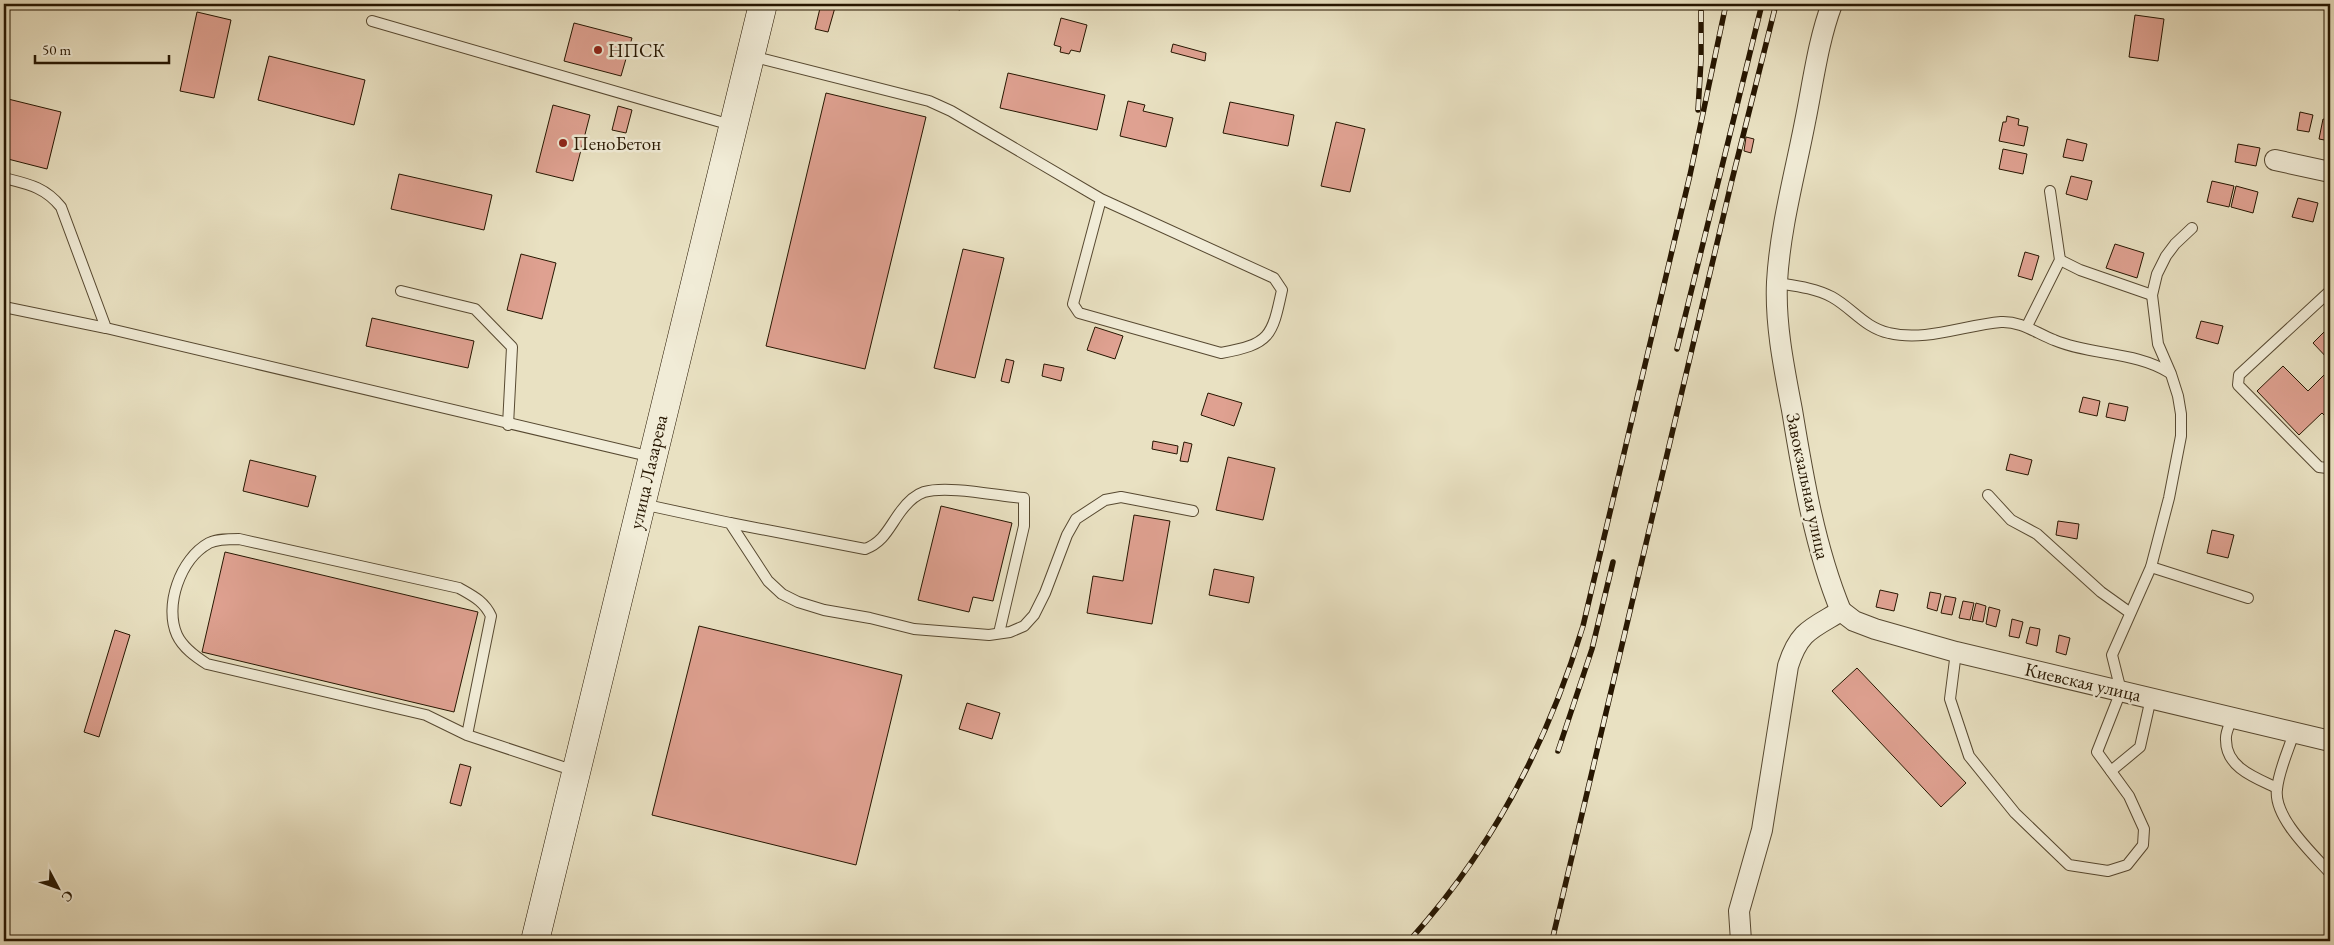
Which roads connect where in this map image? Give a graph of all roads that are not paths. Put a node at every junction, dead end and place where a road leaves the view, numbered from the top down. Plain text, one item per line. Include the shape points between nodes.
1 (762, 4) edge
2 (1832, 4) edge
3 (372, 21) dead end
4 (750, 56) junction
5 (733, 126) junction
6 (2276, 160) dead end
7 (2330, 172) edge
8 (4, 178) edge
9 (2050, 191) dead end
10 (1101, 199) junction
11 (2192, 228) dead end
12 (2060, 260) junction
13 (1777, 283) junction
14 (401, 291) dead end
15 (2330, 291) edge
16 (2152, 295) junction
17 (4, 306) edge
18 (2027, 326) junction
19 (106, 328) junction
20 (2171, 374) junction
21 (508, 425) junction
22 (652, 457) junction
23 (2330, 465) edge
24 (1988, 495) dead end
25 (641, 504) junction
26 (1193, 511) dead end
27 (730, 523) junction
28 (2151, 567) junction
29 (2248, 598) dead end
30 (1841, 611) junction
31 (2129, 612) junction
32 (999, 634) junction
33 (1956, 652) junction
34 (2121, 691) junction
35 (2151, 698) junction
36 (2232, 718) junction
37 (2294, 733) junction
38 (467, 734) junction
39 (2330, 741) edge
40 (2111, 770) junction
41 (576, 772) junction
42 (2277, 788) junction
43 (2330, 872) edge
44 (535, 941) edge
45 (1741, 941) edge

1 - 4 main road, улица Лазарева
2 - 13 street, Завокзальная улица via 1822,38 1790,199
3 - 5 lane
4 - 5 main road, улица Лазарева
4 - 10 lane via 929,101
5 - 22 main road, улица Лазарева
6 - 7 street
8 - 19 lane via 35,186 52,195 61,207
9 - 12 lane
10 - 10 lane via 1274,278 1282,290 1275,322 1262,341 1221,353 1079,313 1073,304
11 - 16 lane via 2166,256
12 - 16 lane
12 - 18 lane
13 - 18 lane via 1833,297 1863,322 1890,334 1927,334 2003,322
13 - 30 street, Завокзальная улица via 1786,376 1811,512
14 - 21 lane via 475,308 512,347
15 - 23 lane via 2239,375 2238,385 2319,467
16 - 20 lane via 2158,344
17 - 19 lane
18 - 20 lane via 2067,345 2142,360
19 - 21 lane
20 - 28 lane via 2181,414 2181,436
21 - 22 lane
22 - 25 main road, улица Лазарева
24 - 31 lane via 2010,520 2037,534
25 - 27 lane
25 - 41 main road, улица Лазарева
26 - 32 lane via 1121,497 1105,500 1076,519 1066,535 1034,614 1024,626
27 - 32 lane via 768,581 782,594 798,602 914,629
27 - 32 lane via 865,549 884,538 906,505 922,492 937,489 1024,498 1024,526
28 - 29 lane
28 - 31 lane
30 - 33 street, Киевская улица via 1854,621 1875,629
30 - 45 street via 1804,634 1794,647 1788,666 1762,830 1739,911
31 - 34 lane via 2112,655
33 - 34 street, Киевская улица
33 - 40 lane via 1950,699 1969,756 2014,813 2068,865 2108,871 2127,864 2143,845 2144,829 2129,796
34 - 35 street, Киевская улица
34 - 40 lane via 2097,752
35 - 36 street, Киевская улица
35 - 40 lane via 2140,746
36 - 37 street, Киевская улица
36 - 42 lane via 2225,739 2230,759 2248,774
37 - 39 street, Киевская улица
37 - 42 lane
38 - 38 lane via 426,715 208,664 192,654 178,636 173,620 183,569 194,554 210,543 239,539 459,588 475,597 492,616
38 - 41 lane
41 - 44 main road, улица Лазарева
42 - 43 lane via 2283,818

